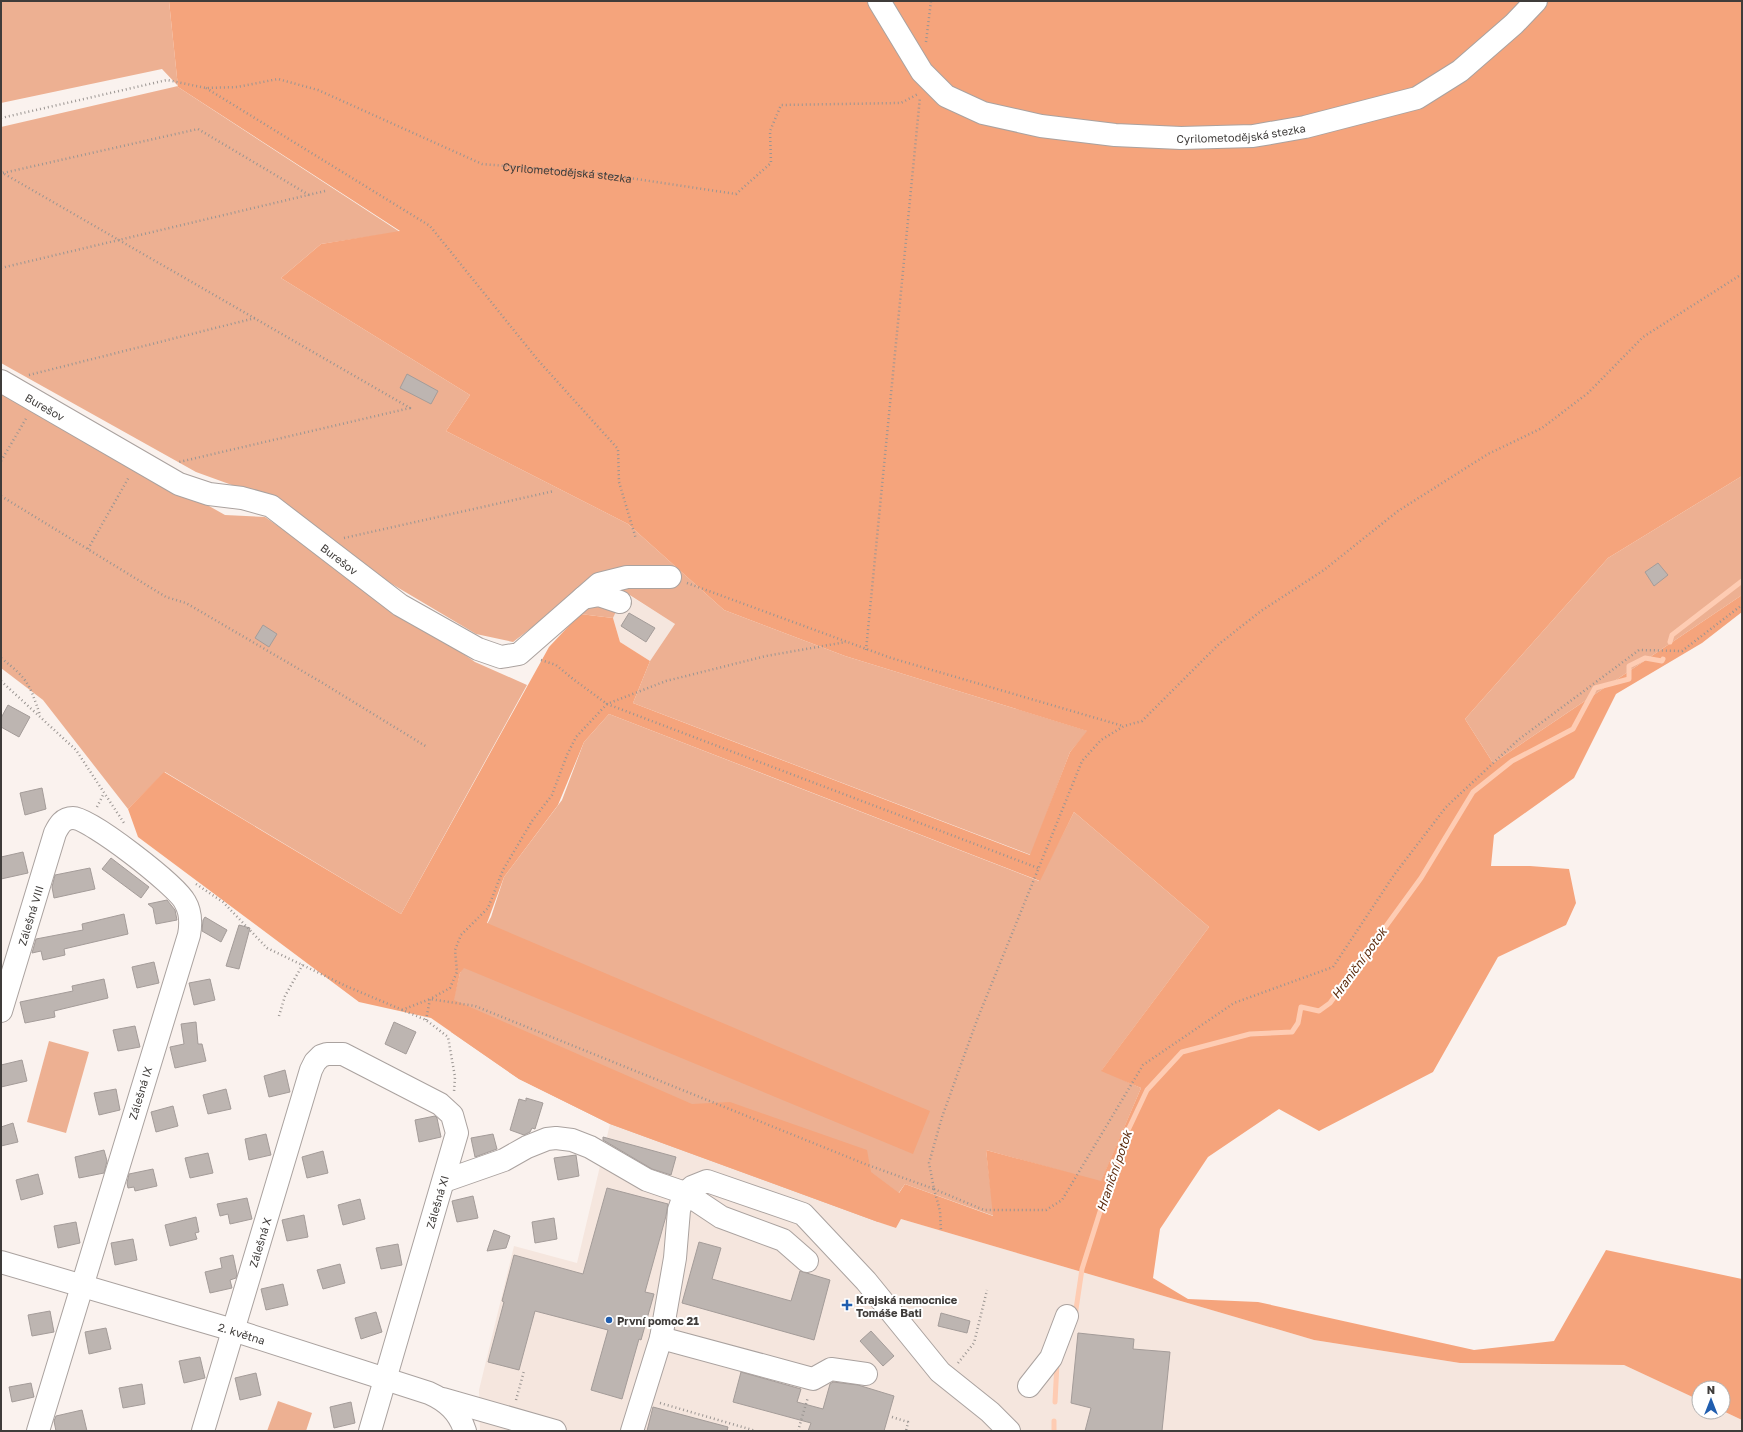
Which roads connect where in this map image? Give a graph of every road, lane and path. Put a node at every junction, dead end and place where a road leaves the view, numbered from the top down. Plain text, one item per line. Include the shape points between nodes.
1 (879, 1) edge
2 (931, 1) edge
3 (1536, 1) edge
4 (922, 82) junction
5 (206, 88) junction
6 (1, 118) edge
7 (2, 173) edge
8 (326, 191) dead end
9 (309, 195) junction
10 (119, 240) junction
11 (1, 268) edge
12 (1742, 274) edge
13 (255, 318) junction
14 (1, 381) edge
15 (36, 401) junction
16 (1, 461) edge
17 (145, 464) junction
18 (554, 491) dead end
19 (1, 496) edge
20 (339, 539) dead end
21 (636, 539) dead end
22 (88, 549) junction
23 (670, 577) joint
24 (583, 598) junction
25 (620, 602) dead end
26 (1742, 605) edge
27 (846, 642) junction
28 (866, 650) junction
29 (519, 654) junction
30 (1, 658) edge
31 (1, 681) edge
32 (607, 704) junction
33 (40, 716) junction
34 (1124, 726) junction
35 (427, 747) dead end
36 (62, 822) joint
37 (128, 829) dead end
38 (1038, 868) junction
39 (194, 882) dead end
40 (302, 964) junction
41 (430, 1000) junction
42 (402, 1010) junction
43 (1, 1011) edge
44 (279, 1016) dead end
45 (426, 1020) junction
46 (452, 1115) junction
47 (444, 1180) junction
48 (934, 1189) junction
49 (685, 1193) junction
50 (941, 1231) dead end
51 (807, 1261) dead end
52 (1, 1262) edge
53 (81, 1286) junction
54 (987, 1290) dead end
55 (1067, 1316) dead end
56 (233, 1330) junction
57 (661, 1338) junction
58 (940, 1372) junction
59 (866, 1374) dead end
60 (386, 1378) junction
61 (813, 1379) junction
62 (1029, 1386) dead end
63 (440, 1398) junction
64 (643, 1398) junction
65 (892, 1417) dead end
66 (38, 1431) edge
67 (203, 1431) edge
68 (370, 1431) edge
69 (464, 1431) edge
70 (555, 1431) edge
71 (632, 1431) edge
72 (756, 1431) edge
73 (798, 1431) edge
74 (906, 1431) edge
75 (1009, 1431) edge

1 - 4 street
2 - 4 path
3 - 4 street, Cyrilometodějská stezka via 1514,24 1460,71 1417,98 1305,127 1253,136 1181,138 1041,126 983,113
4 - 5 path, Cyrilometodějská stezka via 902,102 781,105 770,131 771,163 736,194 603,174 482,164 318,90 278,79 238,87
4 - 28 path
5 - 6 path, Cyrilometodějská stezka via 167,80
5 - 21 path via 430,226 537,359 618,449 619,482
7 - 9 path via 198,129
7 - 10 path
8 - 9 path
9 - 10 path
10 - 11 path
10 - 13 path
12 - 34 path via 1643,337 1588,393 1542,428 1488,454 1398,511 1324,570 1218,644 1142,721
13 - 14 path
13 - 17 path via 410,408
14 - 15 street, Burešov
15 - 16 path
15 - 17 street, Burešov
17 - 22 path
17 - 29 street, Burešov via 179,484 209,494 242,498 271,506 400,605 478,649 501,657
18 - 20 path
19 - 22 path
22 - 35 path via 166,597 186,603
23 - 24 street via 627,577 600,584
23 - 27 path
24 - 25 street via 599,595
24 - 29 street
26 - 48 path via 1682,651 1638,650 1518,740 1446,807 1394,875 1333,968 1234,1003 1143,1065 1062,1200 1046,1210 984,1210
27 - 28 path
27 - 32 path via 766,656 666,681
28 - 34 path
29 - 32 path via 556,665
30 - 33 path via 20,672 30,685
31 - 33 path
32 - 38 path
32 - 41 path via 576,737 552,795 532,821 503,870 488,908 461,935 455,950 456,972 450,988
33 - 37 path via 76,750
34 - 38 path via 1101,740 1082,761
36 - 43 street, Zálešná VIII via 55,832
36 - 53 street, Zálešná IX via 67,819 81,820 105,834 177,892 186,902 190,914 189,935
38 - 48 path via 977,1020 942,1117 929,1163
39 - 40 path via 223,902 267,948
40 - 42 path
40 - 44 path via 285,996
41 - 42 path
41 - 45 path
41 - 48 path via 475,1006 858,1161
42 - 45 path
45 - 46 path via 448,1037 455,1077
46 - 47 street, Zálešná XI via 457,1137
46 - 56 street, Zálešná X via 440,1104 349,1057 336,1054 321,1056 311,1070
47 - 49 street via 504,1160 527,1147 556,1138 572,1140 647,1180
47 - 60 street, Zálešná XI
48 - 50 path via 940,1211
49 - 51 street via 721,1217 783,1240
49 - 57 street via 679,1210 675,1258
49 - 58 street via 701,1183 713,1182 803,1214 866,1281
52 - 53 street, 2. května
53 - 56 street, 2. května
53 - 66 street, Zálešná IX
54 - 58 path via 974,1343 960,1362
55 - 62 street via 1051,1358
56 - 60 street, 2. května
56 - 67 street, Zálešná X
57 - 61 street
57 - 64 street
58 - 75 street via 990,1412
59 - 61 street via 831,1369
60 - 63 street, 2. května
60 - 68 street, Zálešná XI
61 - 73 path
63 - 69 street, 2. května via 456,1412
63 - 70 street
64 - 71 street
64 - 72 path
65 - 74 path via 908,1422

